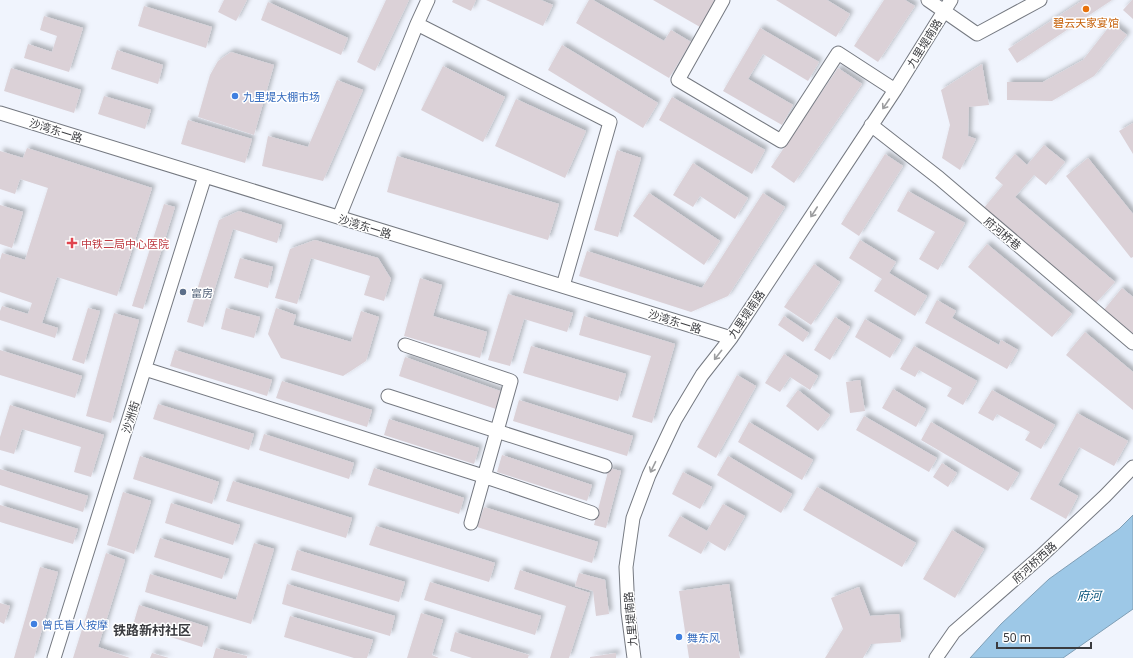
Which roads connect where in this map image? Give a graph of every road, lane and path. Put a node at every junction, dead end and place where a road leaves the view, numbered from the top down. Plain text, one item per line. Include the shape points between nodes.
1 (428, 0) edge
2 (723, 0) edge
3 (928, 0) edge
4 (951, 0) edge
5 (1040, 0) edge
6 (944, 11) junction
7 (416, 24) junction
8 (895, 90) junction
9 (0, 113) edge
10 (871, 125) junction
11 (205, 176) junction
12 (338, 217) junction
13 (563, 286) junction
14 (731, 338) junction
15 (1133, 343) edge
16 (405, 345) dead end
17 (145, 369) junction
18 (388, 396) dead end
19 (497, 430) junction
20 (605, 466) dead end
21 (1133, 468) edge
22 (483, 476) junction
23 (592, 514) dead end
24 (471, 523) dead end
25 (54, 658) edge
26 (634, 658) edge
27 (936, 658) edge

1 - 7 street
2 - 8 street via 678,80 781,141 838,53
3 - 6 street
4 - 6 street, 九里堤南路
5 - 6 street via 977,34
6 - 8 street, 九里堤南路
7 - 12 street
7 - 13 street via 610,122
8 -> 10 street, 九里堤南路
9 - 11 street, 沙湾东一路
10 -> 14 street, 九里堤南路
10 - 15 street, 府河桥巷 via 939,178
11 - 12 street, 沙湾东一路
11 - 17 street, 沙洲街
12 - 13 street, 沙湾东一路
13 - 14 street, 沙湾东一路
14 -> 26 street, 九里堤南路 via 702,375 675,420 649,475 633,518 626,568
16 - 19 street via 511,381
17 - 22 street
17 - 25 street, 沙洲街
18 - 19 street
19 - 20 street
19 - 22 street
21 - 27 street, 府河桥西路 via 1062,537 954,632
22 - 23 street
22 - 24 street

